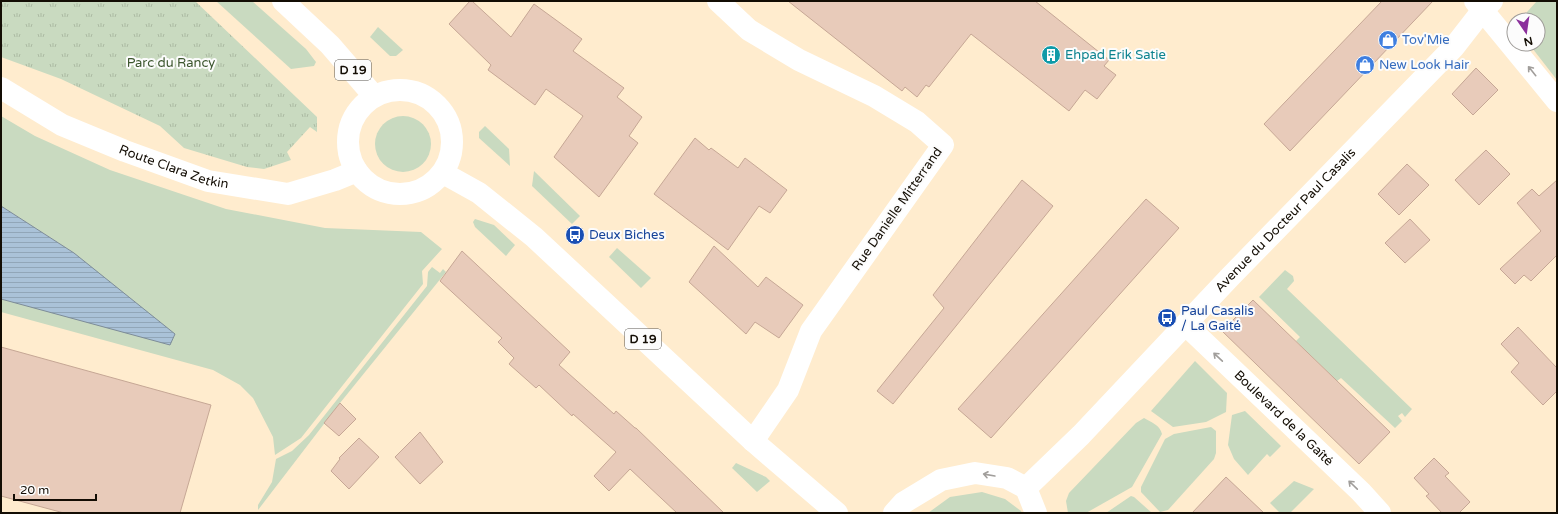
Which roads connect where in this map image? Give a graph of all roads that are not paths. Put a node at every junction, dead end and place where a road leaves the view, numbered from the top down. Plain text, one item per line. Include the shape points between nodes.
1 (283, 1) edge
2 (718, 1) edge
3 (1483, 4) edge
4 (1, 88) edge
5 (374, 96) junction
6 (1557, 102) edge
7 (357, 171) junction
8 (443, 173) junction
9 (1186, 325) junction
10 (753, 441) junction
11 (1026, 488) junction
12 (837, 513) edge
13 (894, 513) edge
14 (1036, 513) edge
15 (1380, 513) edge

1 - 5 street, D 19 via 330,45
2 - 10 street, Rue Danielle Mitterrand via 749,30 799,60 874,96 917,122 943,145 811,332 788,390
6 -> 3 street
3 - 9 street, Avenue du Docteur Paul Casalis via 1454,47
4 - 7 street, Route Clara Zetkin via 62,125 208,181 288,194
5 - 7 street via 355,113 347,138 352,165
5 - 8 street via 392,90 410,90 435,102 447,117 453,137 451,155
7 - 8 street via 374,188 394,195 412,194 430,186
8 - 10 street, D 19 via 479,193 534,237
9 - 11 street, Avenue du Docteur Paul Casalis via 1081,435
15 -> 9 street, Boulevard de la Gaîté
10 - 12 street, D 19
11 -> 13 street via 1007,478 975,473 941,480 903,503
11 - 14 street

